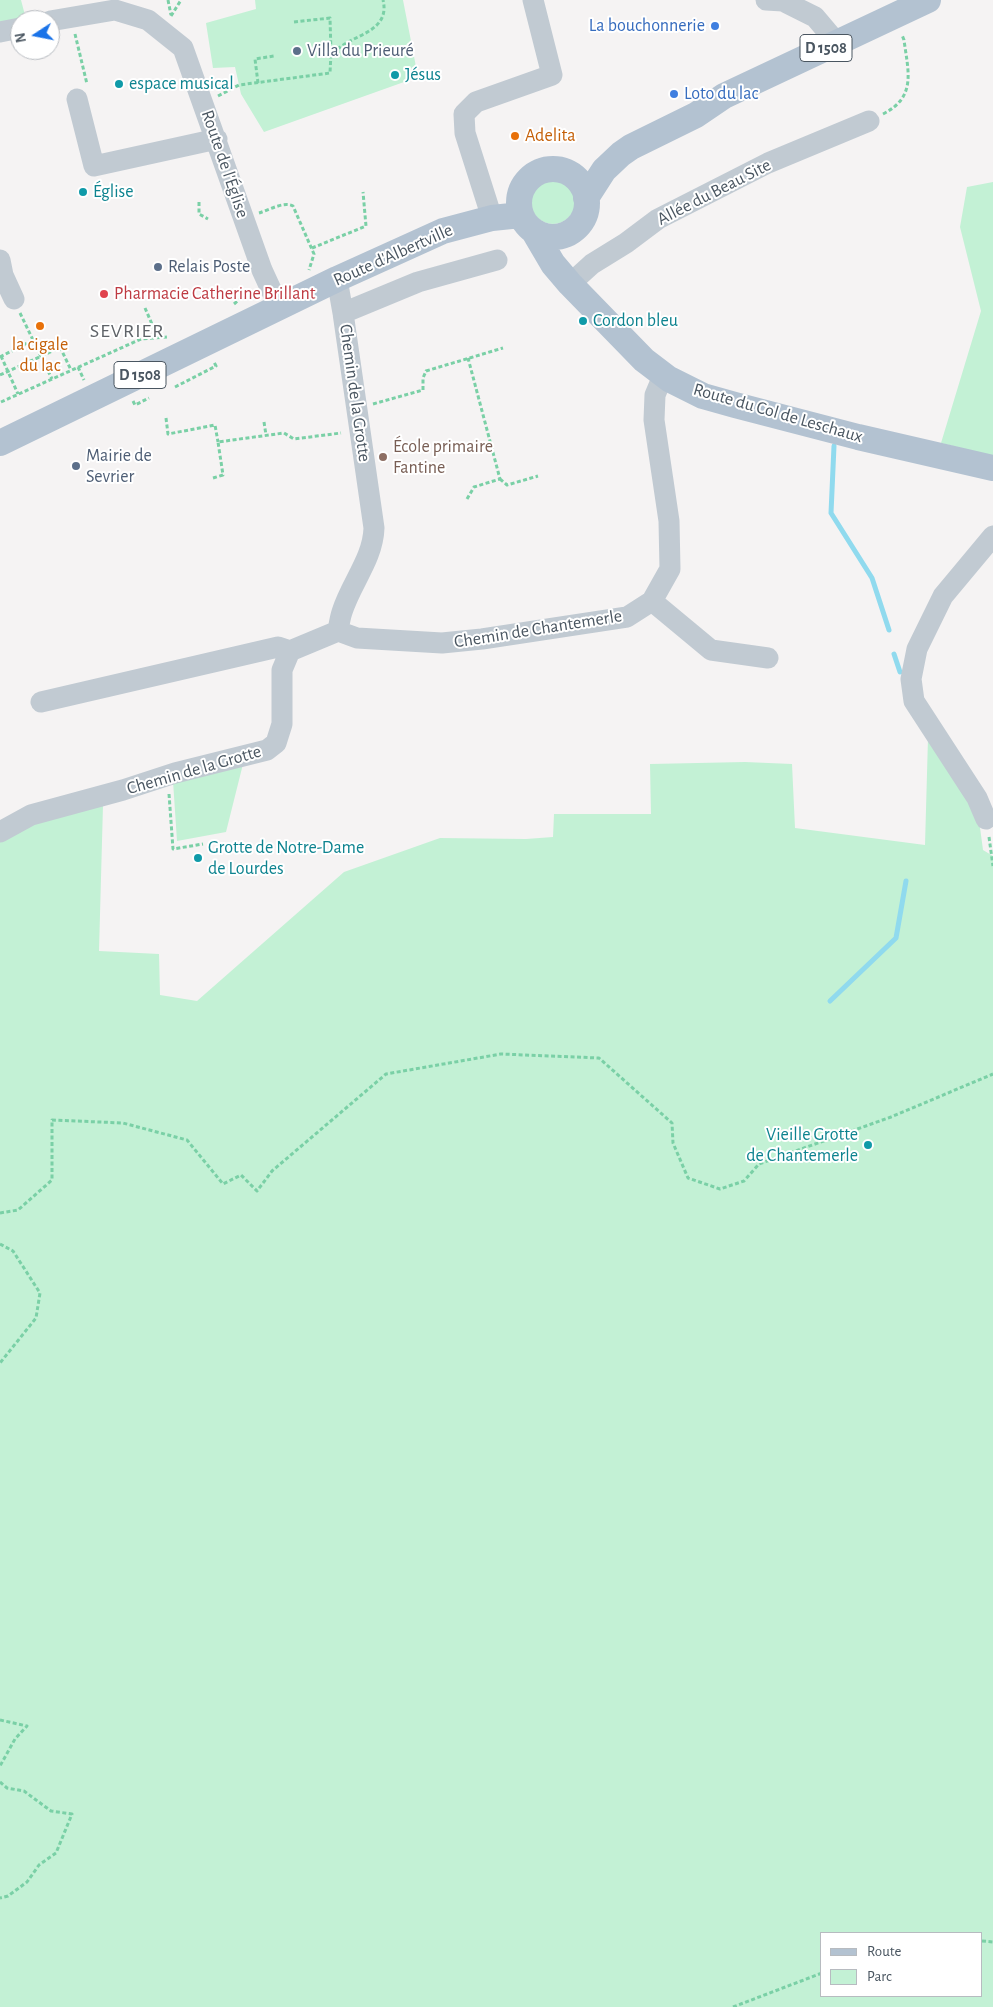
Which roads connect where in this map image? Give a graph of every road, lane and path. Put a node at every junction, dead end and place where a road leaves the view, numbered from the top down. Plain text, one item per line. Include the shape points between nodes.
1 (168, 0) edge
2 (383, 0) edge
3 (533, 0) edge
4 (766, 0) edge
5 (928, 0) edge
6 (134, 8) edge
7 (171, 16) dead end
8 (893, 16) junction
9 (60, 19) edge
10 (294, 22) dead end
11 (837, 43) junction
12 (331, 53) junction
13 (274, 56) dead end
14 (258, 83) junction
15 (724, 96) junction
16 (77, 99) joint
17 (204, 104) junction
18 (869, 121) joint
19 (217, 139) junction
20 (562, 170) junction
21 (363, 192) dead end
22 (586, 198) junction
23 (199, 202) dead end
24 (244, 218) junction
25 (492, 218) junction
26 (208, 219) dead end
27 (527, 222) junction
28 (574, 228) junction
29 (312, 248) junction
30 (0, 260) edge
31 (497, 260) dead end
32 (306, 278) dead end
33 (337, 279) junction
34 (570, 284) junction
35 (248, 293) dead end
36 (14, 299) joint
37 (229, 307) dead end
38 (279, 307) junction
39 (145, 308) dead end
40 (344, 313) junction
41 (158, 337) junction
42 (170, 337) dead end
43 (33, 340) junction
44 (159, 342) dead end
45 (70, 343) dead end
46 (60, 347) junction
47 (503, 348) dead end
48 (0, 356) edge
49 (41, 356) junction
50 (468, 358) junction
51 (216, 366) dead end
52 (78, 367) junction
53 (71, 370) junction
54 (8, 371) junction
55 (0, 375) edge
56 (663, 376) junction
57 (52, 379) junction
58 (86, 383) dead end
59 (175, 387) dead end
60 (18, 394) junction
61 (149, 398) dead end
62 (0, 402) edge
63 (135, 405) dead end
64 (357, 408) junction
65 (166, 418) dead end
66 (264, 422) dead end
67 (341, 433) dead end
68 (266, 435) junction
69 (218, 442) junction
70 (0, 443) edge
71 (993, 468) edge
72 (538, 476) dead end
73 (213, 478) dead end
74 (500, 479) junction
75 (467, 498) dead end
76 (993, 536) edge
77 (652, 601) junction
78 (338, 632) junction
79 (290, 651) junction
80 (768, 658) dead end
81 (41, 702) dead end
82 (168, 776) junction
83 (986, 819) joint
84 (0, 832) edge
85 (203, 844) dead end
86 (993, 866) edge
87 (993, 1074) edge
88 (0, 1213) edge
89 (0, 1244) edge
90 (0, 1363) edge
91 (0, 1720) edge
92 (0, 1766) edge
93 (0, 1782) edge
94 (0, 1898) edge
95 (820, 1974) edge
96 (732, 2007) edge

1 - 7 path
2 - 12 path via 385,8 371,32
3 - 25 street via 552,76 476,102 464,114 465,133
4 - 11 street via 783,1 815,17
5 - 8 main road, D 1508
6 - 9 street, Route de l'Église
6 - 17 street, Route de l'Église via 183,48
8 - 11 main road, D 1508
8 - 18 path via 904,40 910,82 896,107
9 - 16 path via 88,84
10 - 12 path via 330,18
11 - 15 main road, D 1508
12 - 14 path via 330,73
13 - 14 path via 255,59
14 - 17 path via 239,85
15 - 20 main road, D 1508 via 684,107 635,131 591,159
15 - 22 main road, D 1508 via 696,115 621,154 604,170
16 - 19 street via 94,166
17 - 19 street, Route de l'Église
18 - 34 street, Allée du Beau Site via 768,163 658,219 592,264
19 - 24 street, Route de l'Église
20 - 22 main road via 578,181
20 - 27 main road via 542,171 526,182 519,202
21 - 29 path via 366,226
22 - 28 main road via 585,212
23 - 26 path via 199,214
24 - 29 path via 290,204 296,210
24 - 38 street, Route de l'Église
25 - 27 main road, Route d'Albertville / D 1508
25 - 33 main road, Route d'Albertville / D 1508 via 442,231
27 - 28 main road via 546,236 561,235
27 - 34 main road, Route du Col de Leschaux via 553,264
28 - 34 main road via 568,263
29 - 32 path via 314,254
30 - 36 street
31 - 40 street via 418,282
33 - 38 main road, Route d'Albertville / D 1508
33 - 40 street, Chemin de la Grotte
34 - 56 main road, Route du Col de Leschaux
35 - 37 path
36 - 43 path
38 - 70 main road, Route d'Albertville / D 1508
39 - 41 path
40 - 64 street, Chemin de la Grotte
41 - 42 path
41 - 44 path
41 - 52 path via 140,339
43 - 48 path
43 - 49 path
45 - 46 path
46 - 49 path
46 - 53 path
47 - 50 path
48 - 54 path
49 - 54 path
49 - 57 path
50 - 64 path via 426,371 423,390
50 - 74 path
51 - 59 path
52 - 53 path
52 - 58 path
53 - 57 path
54 - 55 path
54 - 60 path
56 - 71 main road, Route du Col de Leschaux via 703,396 735,405
56 - 77 street, Chemin de Chantemerle via 655,395 654,420 669,522 670,569
57 - 60 path
60 - 62 path
61 - 63 path
64 - 78 street, Chemin de la Grotte via 374,539 342,611
65 - 69 path via 168,434 215,425
66 - 68 path
67 - 68 path via 294,439 284,432
68 - 69 path
69 - 73 path via 223,475
72 - 74 path via 507,485
74 - 75 path via 474,486
76 - 83 street via 943,596 917,649 911,679 914,701 978,798
77 - 78 street, Chemin de Chantemerle via 627,617 482,639 450,642 356,638
77 - 80 street via 710,650
78 - 79 street
79 - 81 street via 278,647
79 - 82 street, Chemin de la Grotte via 282,670 282,724 276,743 267,750
82 - 84 street, Chemin de la Grotte via 31,815
82 - 85 path via 173,849
83 - 86 path
87 - 88 path via 891,1117 759,1164 744,1181 720,1189 688,1178 673,1143 672,1123 599,1058 501,1054 386,1074 272,1171 257,1191 240,1175 223,1184 186,1140 123,1123 52,1120 52,1180 18,1210
89 - 90 path via 13,1251 40,1293 36,1318
91 - 92 path via 27,1726 15,1739
93 - 94 path via 7,1788 24,1791 51,1811 72,1814 56,1853 39,1865 27,1882
95 - 96 path

